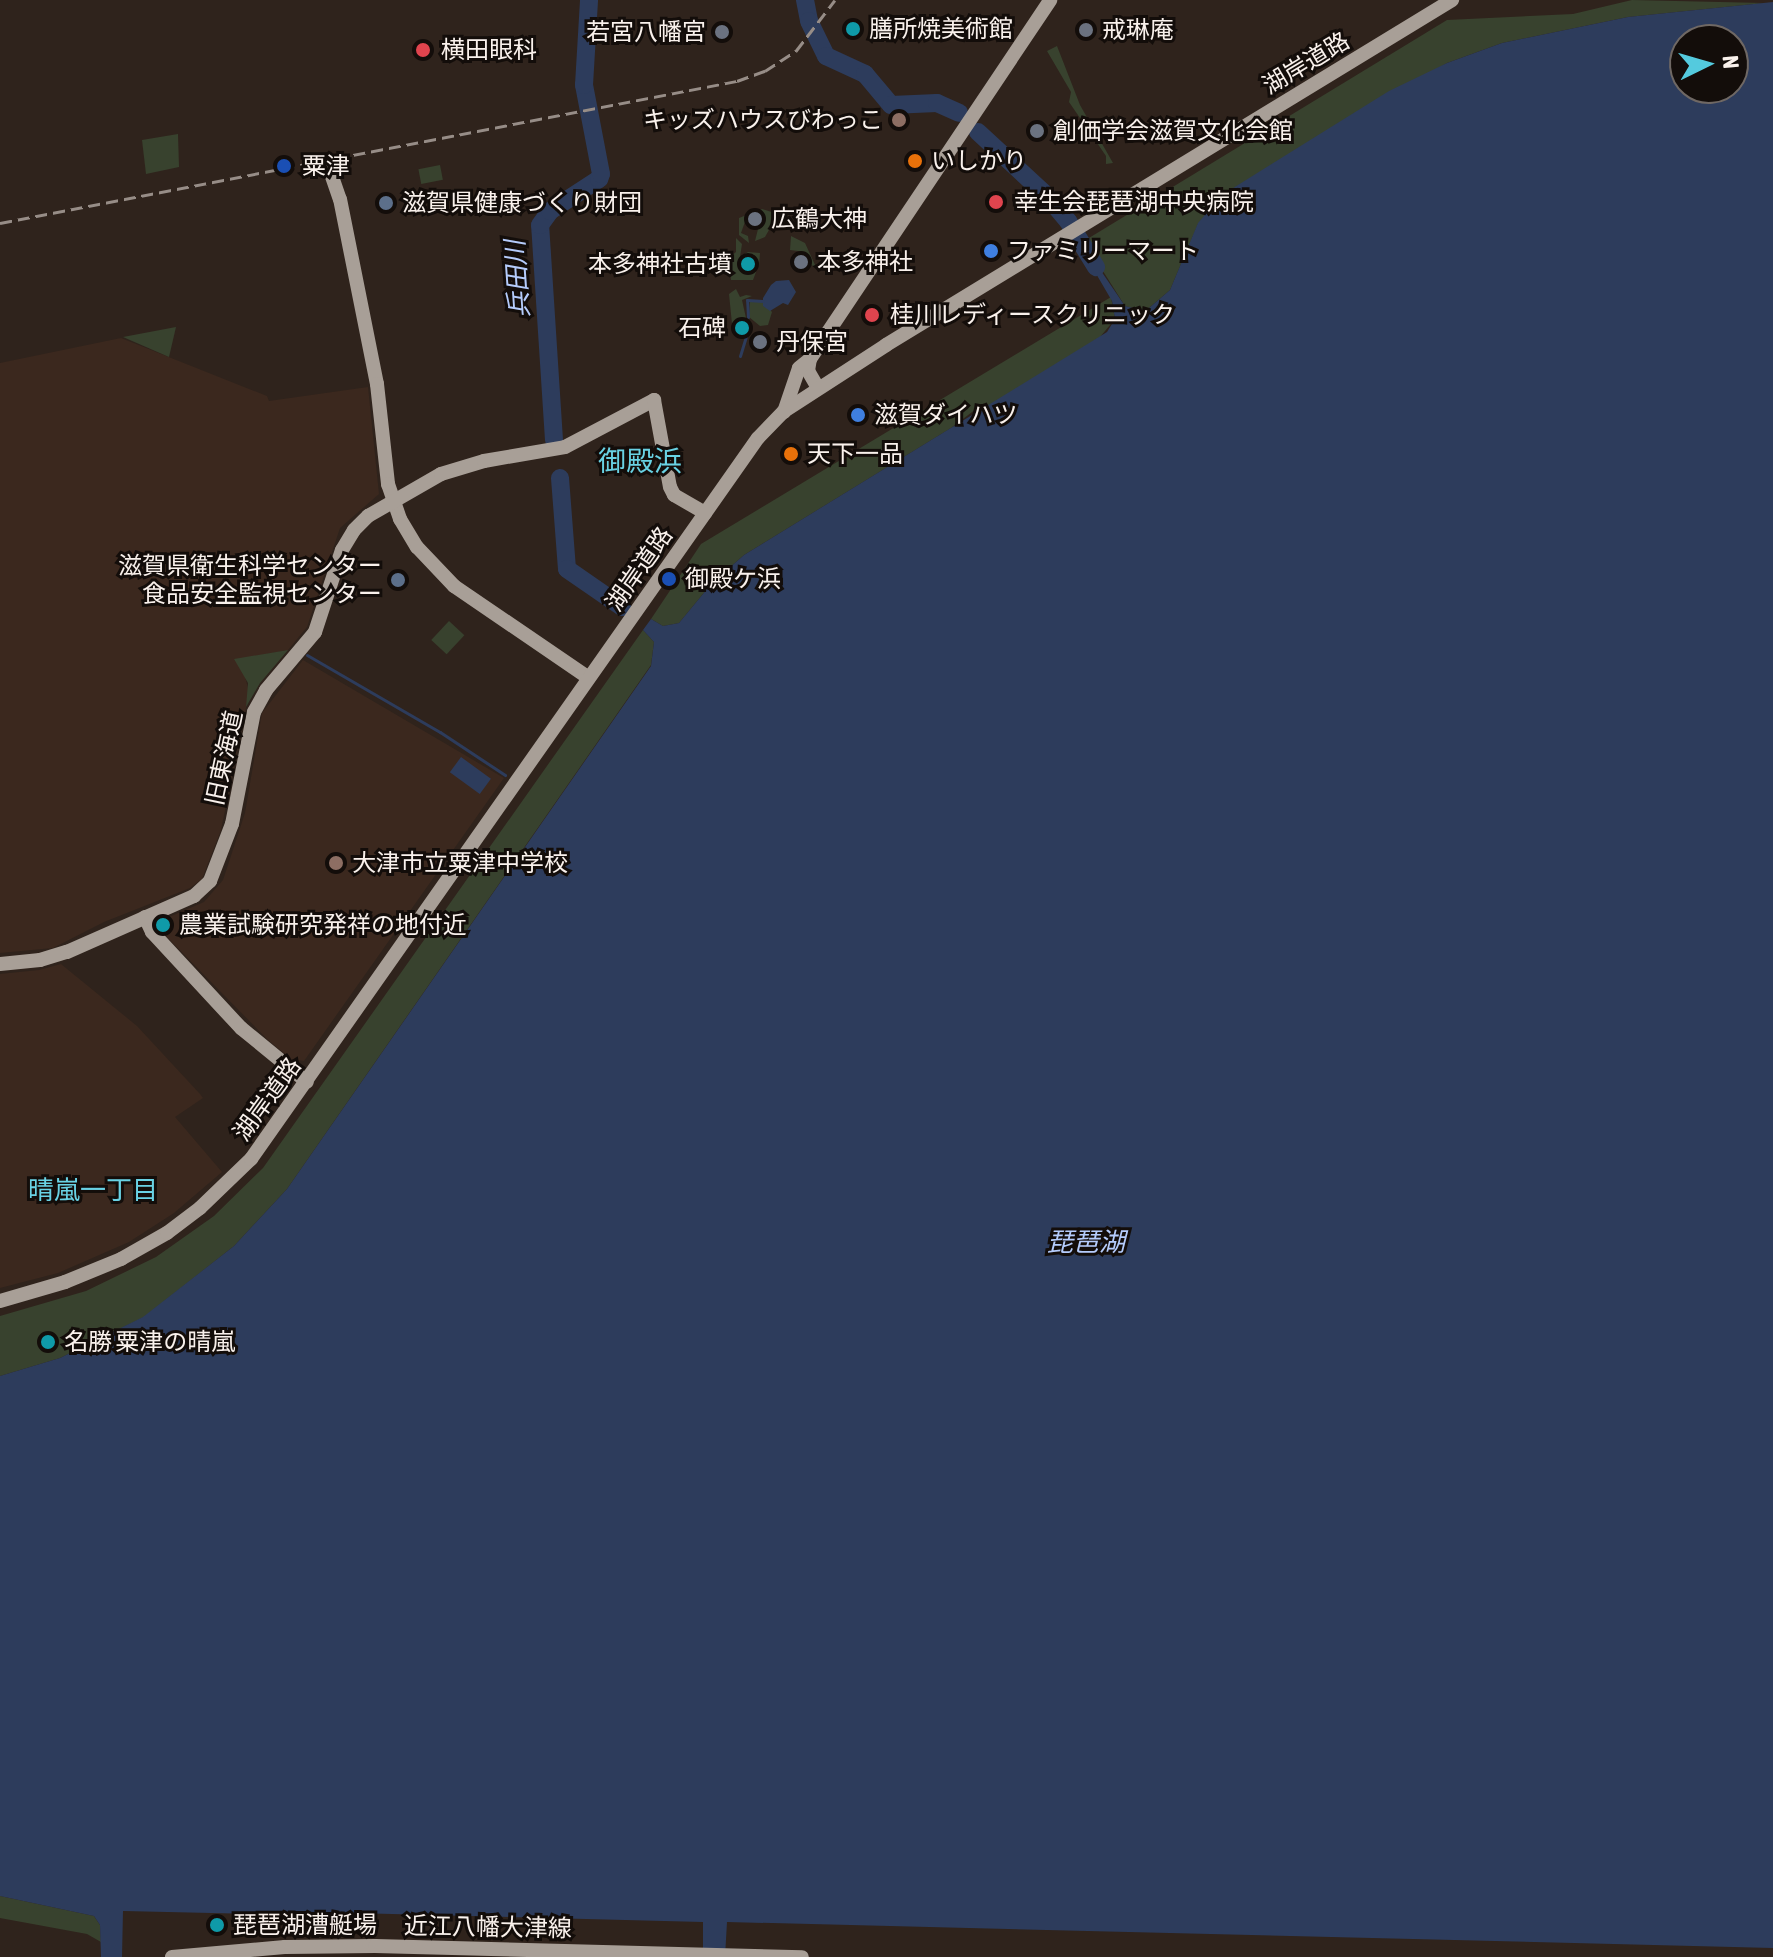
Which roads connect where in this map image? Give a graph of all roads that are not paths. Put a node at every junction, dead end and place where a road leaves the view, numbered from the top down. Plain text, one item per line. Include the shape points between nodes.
1 (1050, 0) edge
2 (1452, 0) edge
3 (328, 165) dead end
4 (810, 359) junction
5 (818, 388) junction
6 (783, 412) junction
7 (393, 500) junction
8 (705, 513) junction
9 (589, 678) junction
10 (145, 917) junction
11 (0, 964) edge
12 (307, 1082) junction
13 (0, 1301) edge
14 (699, 1955) edge
15 (733, 1956) edge
16 (742, 1956) edge
17 (172, 1957) edge
18 (802, 1957) edge

1 - 4 main road
2 - 5 main road, 湖岸道路
3 - 7 main road via 339,193 377,384
4 - 5 main road via 808,371
4 - 6 main road via 799,368
5 - 6 main road, 湖岸道路
6 - 8 main road, 湖岸道路
7 - 8 main road, 旧東海道 via 458,468 565,447 654,400 670,487 674,495
7 - 9 main road via 410,536 443,576
7 - 10 main road, 旧東海道 via 354,530 342,550 315,632 259,701 232,824 210,881 194,896
8 - 9 main road, 湖岸道路
9 - 12 main road, 湖岸道路
10 - 11 main road, 旧東海道 via 55,956
10 - 12 main road via 152,932 241,1028
12 - 13 main road, 湖岸道路 via 251,1159 167,1233 65,1282
14 - 15 main road, 近江八幡大津線
14 - 17 main road, 近江八幡大津線 via 361,1946
15 - 16 main road, 近江八幡大津線
16 - 18 main road, 近江八幡大津線

